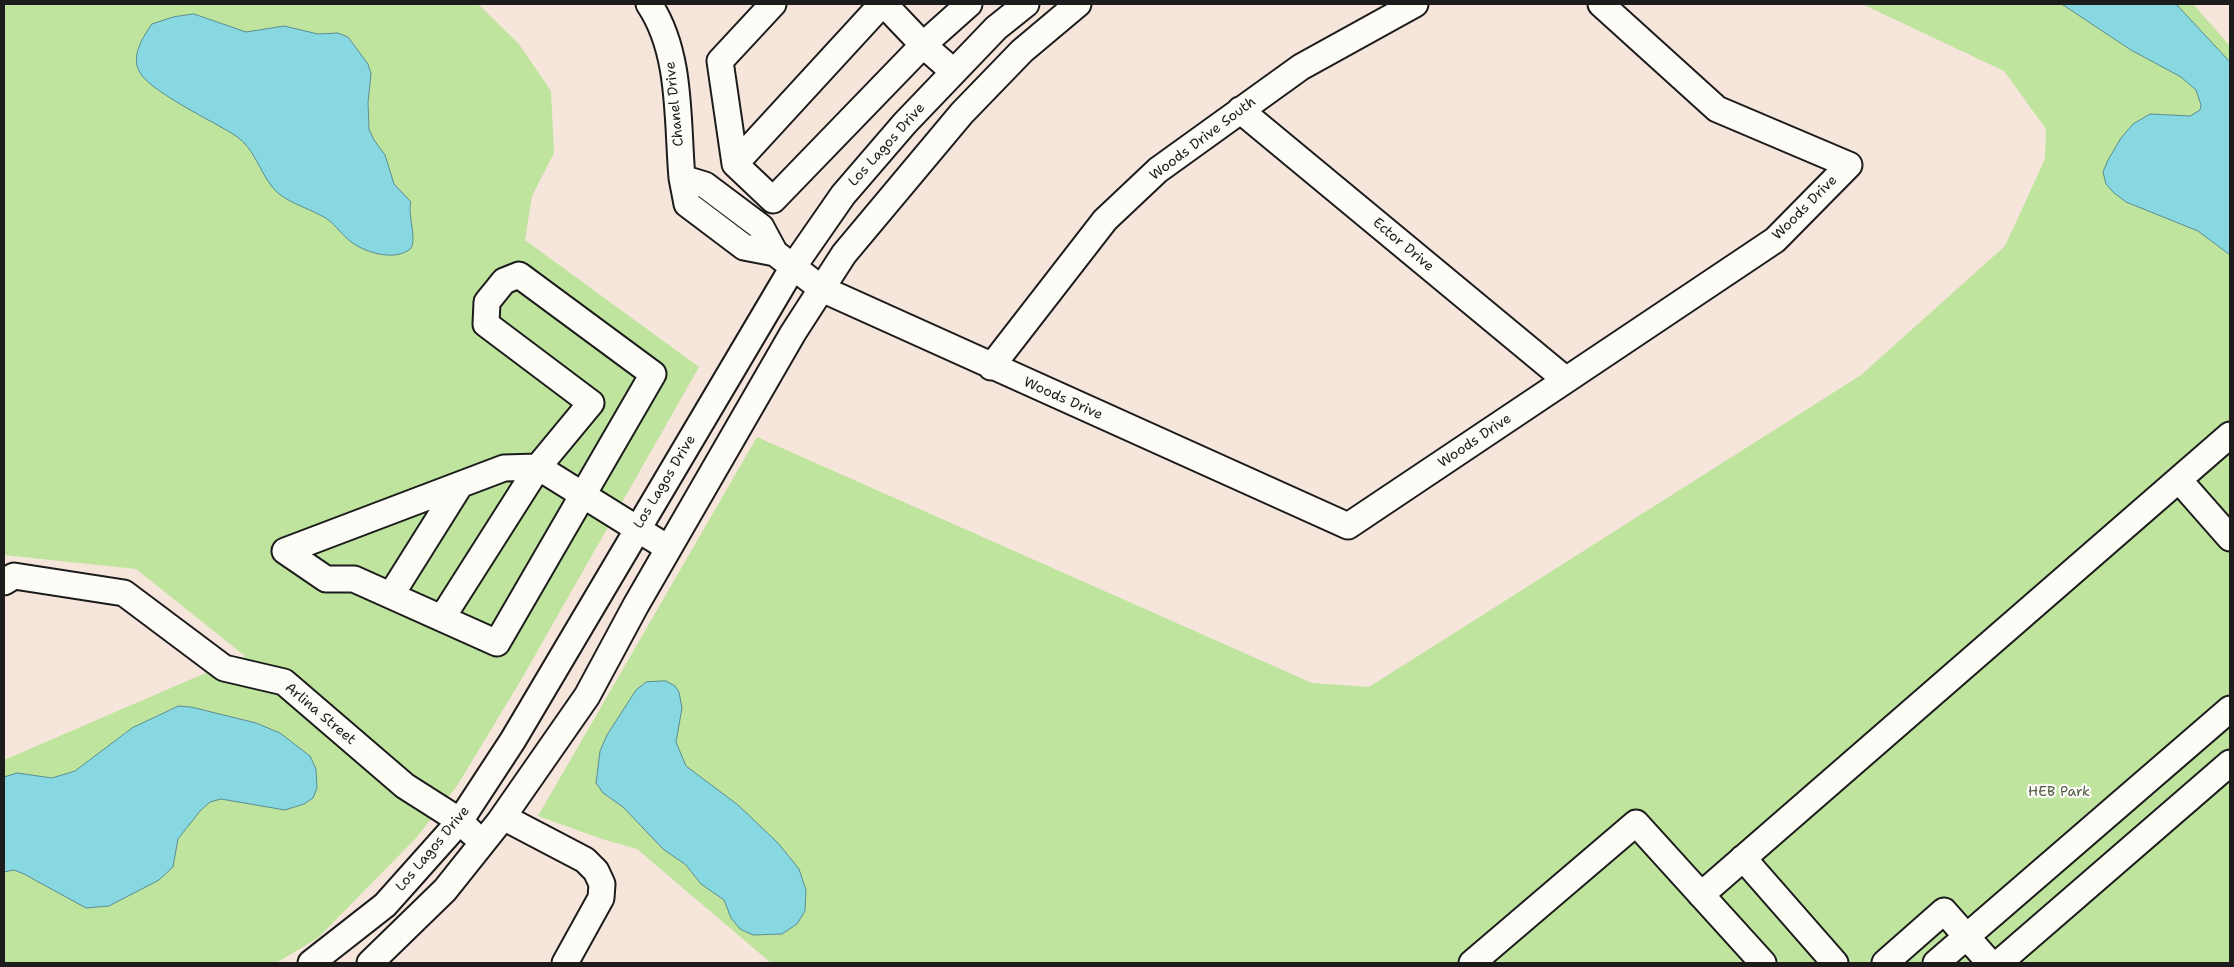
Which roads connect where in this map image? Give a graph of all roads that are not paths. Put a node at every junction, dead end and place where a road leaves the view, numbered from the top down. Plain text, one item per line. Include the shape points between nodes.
1 (649, 4) edge
2 (773, 4) edge
3 (883, 4) edge
4 (969, 4) edge
5 (1026, 4) edge
6 (1078, 4) edge
7 (1416, 4) edge
8 (1602, 4) edge
9 (923, 45) junction
10 (954, 72) junction
11 (1240, 110) junction
12 (735, 164) junction
13 (784, 260) junction
14 (822, 289) junction
15 (991, 366) junction
16 (1566, 380) junction
17 (2230, 435) edge
18 (538, 467) junction
19 (2179, 480) junction
20 (460, 485) junction
21 (583, 496) junction
22 (636, 529) junction
23 (2230, 538) edge
24 (668, 548) junction
25 (4, 582) edge
26 (391, 595) junction
27 (442, 618) junction
28 (2230, 710) edge
29 (2177, 755) junction
30 (2230, 763) edge
31 (2204, 786) junction
32 (503, 817) junction
33 (460, 821) junction
34 (2091, 830) junction
35 (483, 844) junction
36 (1743, 858) junction
37 (2118, 860) junction
38 (1701, 895) junction
39 (1967, 936) junction
40 (567, 962) edge
41 (311, 963) edge
42 (370, 963) edge
43 (1472, 963) edge
44 (1763, 963) edge
45 (1836, 963) edge
46 (1885, 963) edge
47 (1936, 963) edge
48 (1990, 963) edge
49 (1999, 963) edge

1 - 13 street, Chanel Drive via 670,53 682,178 705,185 761,227
2 - 12 street via 720,61
3 - 9 street
3 - 12 street
4 - 9 street
5 - 10 street, Los Lagos Drive via 996,28
6 - 14 street via 1022,51 962,113 844,254
7 - 11 street, Woods Drive South via 1301,67
8 - 16 street, Woods Drive via 1716,110 1849,165 1775,240
9 - 10 street
9 - 12 street via 772,200
10 - 13 street, Los Lagos Drive
11 - 15 street, Woods Drive South via 1158,170 1105,220
11 - 16 street, Ector Drive
13 - 14 street, Woods Drive
13 - 22 street, Los Lagos Drive
14 - 15 street, Woods Drive
14 - 24 street
15 - 16 street, Woods Drive via 1348,526
17 - 19 street
18 - 20 street via 504,468
18 - 21 street
18 - 21 street via 591,403 486,324 487,302 504,281 519,275 653,374
18 - 27 street
19 - 23 street
19 - 36 street
20 - 26 street
20 - 26 street via 285,551 326,579 354,579
21 - 22 street
21 - 27 street via 497,643
22 - 24 street
22 - 33 street, Los Lagos Drive via 513,740
24 - 32 street via 587,696
25 - 33 street, Arlina Street via 14,576 124,593 224,668 284,682 405,786
26 - 27 street
28 - 29 street
29 - 31 street
29 - 34 street
30 - 31 street
31 - 37 street
32 - 35 street
32 - 40 street via 584,860 596,871 602,884 601,898
33 - 35 street, Arlina Street
33 - 41 street, Los Lagos Drive via 385,905
34 - 37 street
34 - 39 street
35 - 42 street via 445,890
36 - 38 street
36 - 45 street
37 - 49 street
38 - 43 street via 1636,823
38 - 44 street
39 - 46 street via 1944,911
39 - 47 street
39 - 48 street

